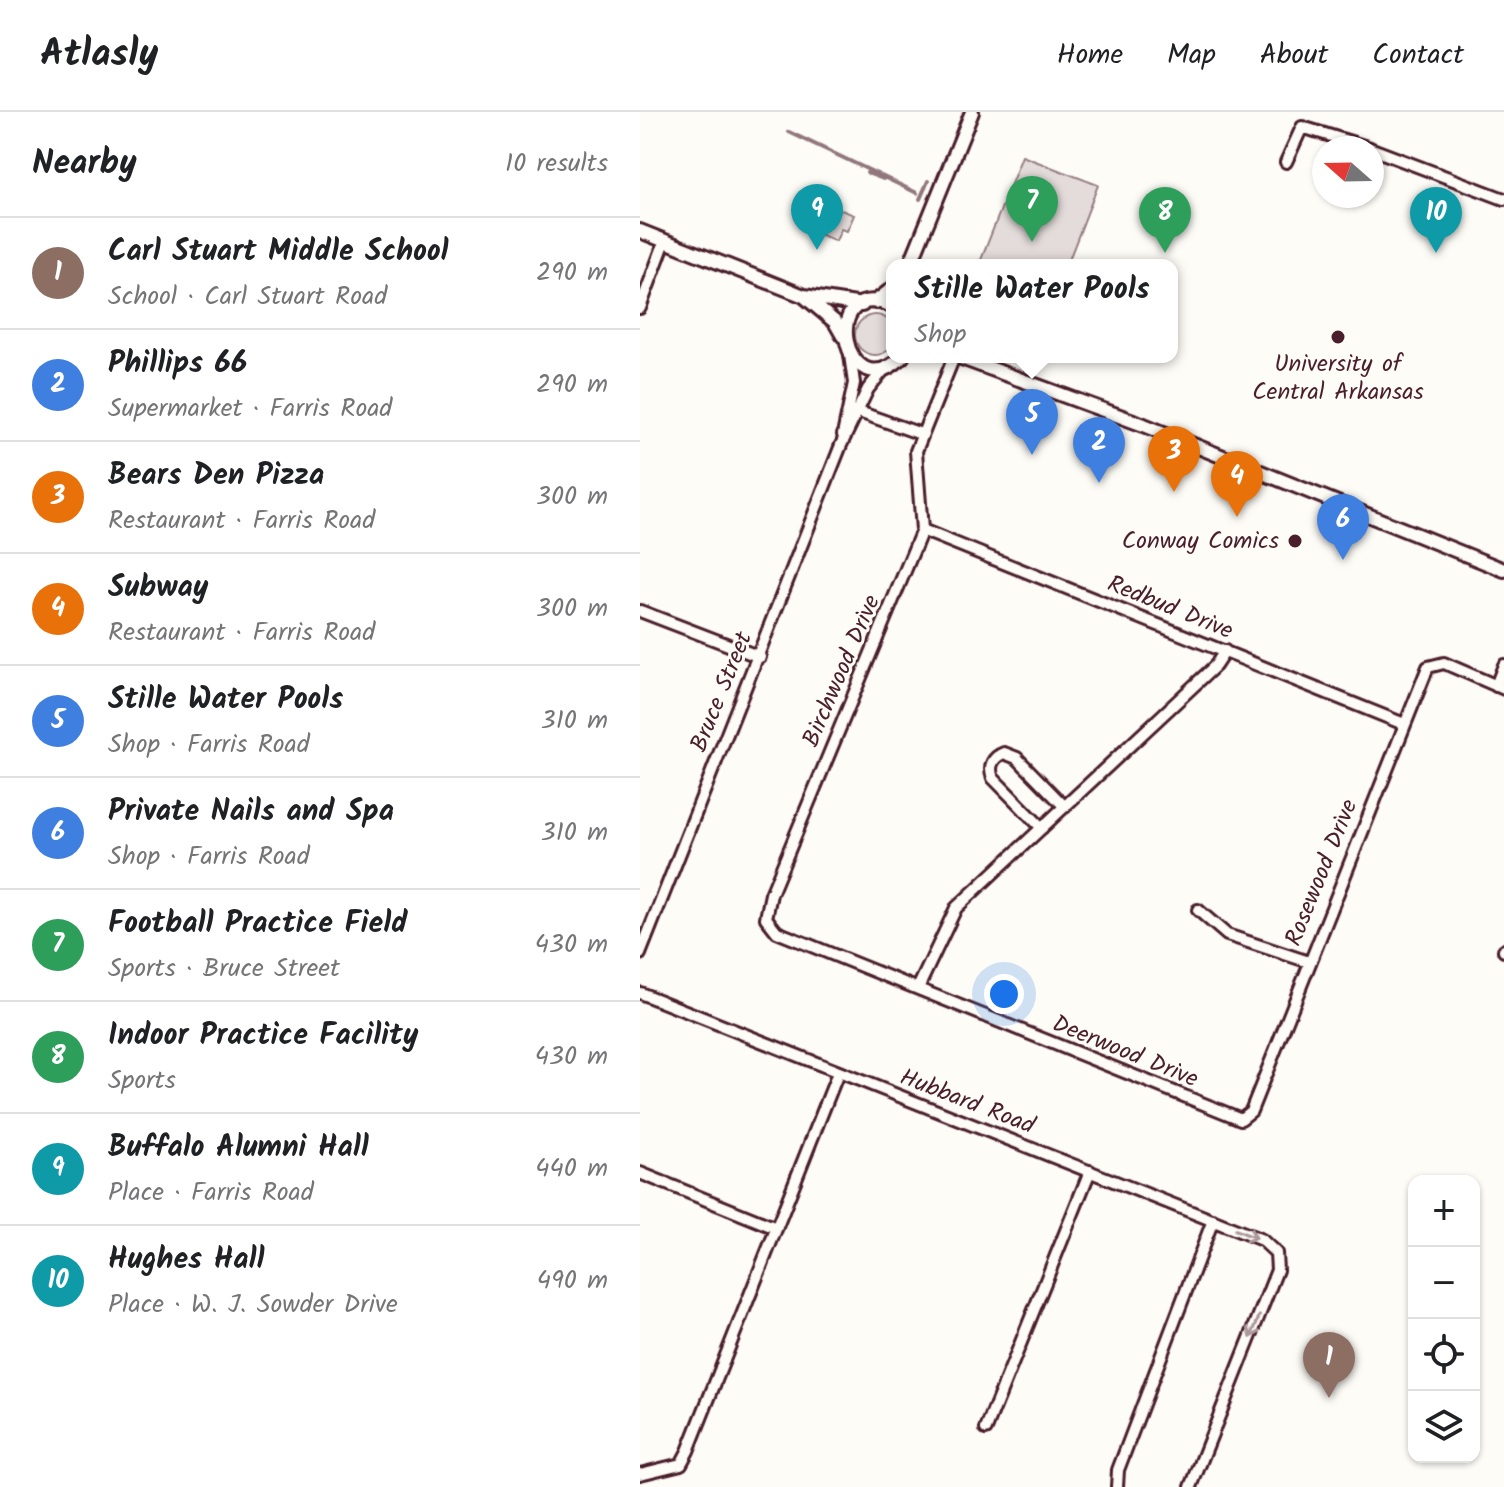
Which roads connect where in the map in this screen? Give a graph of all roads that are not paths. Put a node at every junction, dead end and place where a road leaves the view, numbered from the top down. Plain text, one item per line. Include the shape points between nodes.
1 (972, 112) edge
2 (1332, 136) edge
3 (1384, 153) edge
4 (1286, 162) dead end
5 (1504, 199) edge
6 (640, 231) edge
7 (665, 241) junction
8 (912, 259) edge
9 (886, 293) edge
10 (804, 296) junction
11 (868, 304) junction
12 (886, 306) edge
13 (640, 308) edge
14 (844, 338) junction
15 (850, 355) junction
16 (894, 363) edge
17 (953, 363) edge
18 (973, 363) edge
19 (886, 367) junction
20 (859, 412) junction
21 (921, 434) junction
22 (841, 445) junction
23 (922, 530) junction
24 (1504, 570) edge
25 (640, 611) edge
26 (1225, 651) junction
27 (760, 657) junction
28 (1504, 665) edge
29 (1500, 687) edge
30 (1404, 724) junction
31 (1065, 807) junction
32 (1042, 828) junction
33 (1198, 910) dead end
34 (766, 918) joint
35 (640, 954) edge
36 (1309, 962) junction
37 (918, 988) junction
38 (640, 993) edge
39 (838, 1073) junction
40 (1251, 1111) joint
41 (1090, 1171) junction
42 (640, 1173) edge
43 (1213, 1220) junction
44 (776, 1228) junction
45 (986, 1429) dead end
46 (640, 1474) edge
47 (1117, 1487) edge
48 (1191, 1487) edge

1 - 8 street
2 - 4 street via 1302,127
3 - 5 street
6 - 7 street
7 - 10 street
7 - 13 street
9 - 11 street
10 - 11 street
10 - 14 street via 835,322
11 - 12 street
11 - 14 street via 848,319
14 - 15 street
15 - 19 street via 866,367
15 - 22 street, Bruce Street via 854,383
16 - 19 street
17 - 21 street, Birchwood Drive
18 - 24 street via 1144,425
19 - 20 street, Bruce Street via 868,389
20 - 21 street
20 - 22 street, Bruce Street
21 - 23 street, Birchwood Drive via 916,451
22 - 27 street, Bruce Street
23 - 26 street, Redbud Drive
23 - 34 street, Birchwood Drive via 771,894
25 - 27 street
26 - 30 street, Redbud Drive
26 - 31 street
27 - 35 street, Bruce Street
28 - 29 street
29 - 30 street, Rosewood Drive via 1444,663 1428,667
30 - 36 street, Rosewood Drive
31 - 32 street
31 - 32 street via 1017,758 1004,753 994,759 993,778
32 - 37 street via 956,908
33 - 36 street via 1227,935
34 - 37 street, Deerwood Drive via 777,932
36 - 40 street, Rosewood Drive
37 - 40 street, Deerwood Drive via 1224,1114 1241,1119
38 - 39 street, Hubbard Road
39 - 41 street, Hubbard Road
39 - 44 street
41 - 43 street, Hubbard Road
41 - 45 street
42 - 44 street
43 - 47 street via 1118,1470
43 -> 48 street, Hubbard Road via 1262,1240 1276,1253 1277,1270
44 - 46 street via 681,1464

